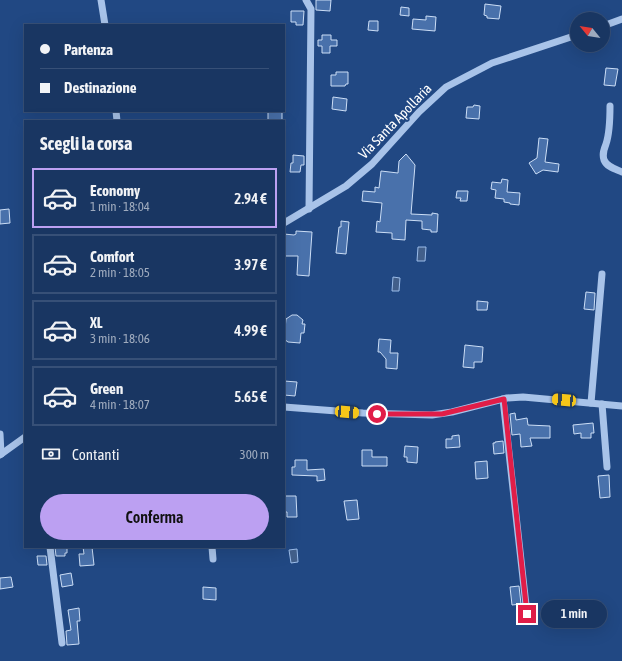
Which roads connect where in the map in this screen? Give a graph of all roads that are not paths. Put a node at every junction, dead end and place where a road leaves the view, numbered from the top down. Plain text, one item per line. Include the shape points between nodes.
1 (101, 0) edge
2 (306, 0) edge
3 (622, 18) edge
4 (610, 23) edge
5 (105, 24) edge
6 (570, 37) edge
7 (610, 106) dead end
8 (622, 172) edge
9 (309, 209) junction
10 (285, 222) edge
11 (602, 274) dead end
12 (504, 399) junction
13 (591, 403) junction
14 (602, 404) junction
15 (622, 406) edge
16 (285, 407) edge
17 (0, 434) edge
18 (24, 438) edge
19 (1, 455) edge
20 (607, 466) dead end
21 (50, 548) edge
22 (212, 548) edge
23 (213, 559) dead end
24 (527, 614) dead end
25 (62, 643) dead end

1 - 5 street
2 - 9 street via 311,9
3 - 4 street
6 - 9 street, Via Santa Apollaria via 492,63 446,87 419,112 372,164 346,186
7 - 8 street via 609,129 603,156 608,165
9 - 10 street, Via Santa Apollaria
11 - 13 street
12 - 13 street via 523,397
12 - 16 street via 432,415
12 - 24 street
13 - 14 street
14 - 15 street
14 - 20 street
17 - 19 street
18 - 19 street
21 - 25 street
22 - 23 street

